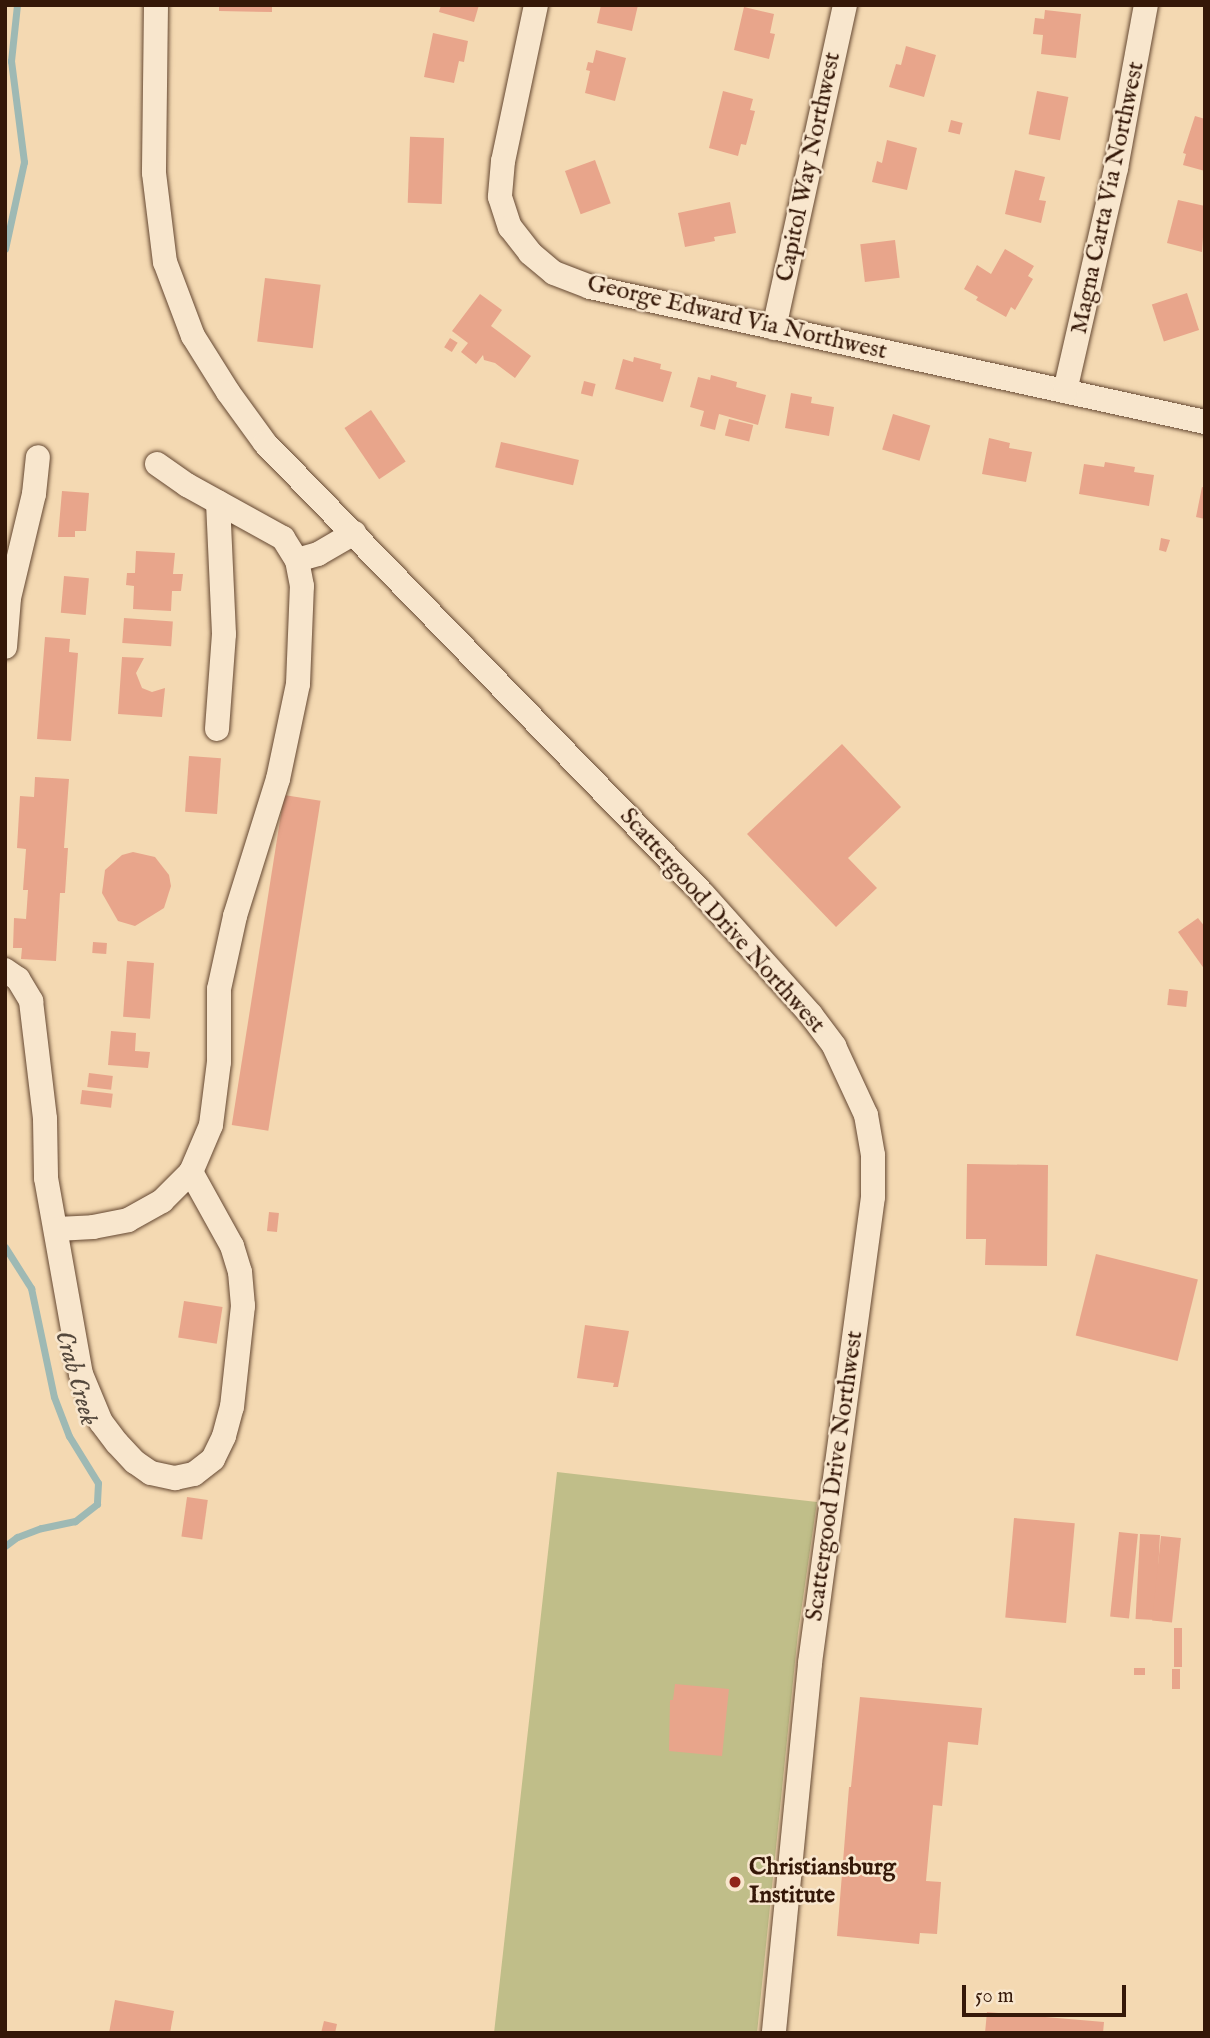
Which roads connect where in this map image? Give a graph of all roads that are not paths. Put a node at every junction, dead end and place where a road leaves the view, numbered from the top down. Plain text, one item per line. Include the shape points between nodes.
1 (156, 5) edge
2 (536, 5) edge
3 (845, 5) edge
4 (1146, 5) edge
5 (774, 328) junction
6 (1065, 391) junction
7 (1205, 422) edge
8 (38, 457) dead end
9 (157, 464) dead end
10 (218, 502) junction
11 (354, 533) junction
12 (297, 560) junction
13 (5, 647) edge
14 (216, 729) dead end
15 (5, 970) edge
16 (191, 1172) junction
17 (57, 1230) junction
18 (774, 2033) edge

1 - 11 street, Scattergood Drive Northwest via 154,173 164,262 193,336 228,392 265,443
2 - 5 street, George Edward Via Northwest via 503,161 500,197 510,227 530,253 554,273 590,287
3 - 5 street, Capitol Way Northwest
4 - 6 street, Magna Carta Via Northwest via 1116,168
5 - 6 street, George Edward Via Northwest
6 - 7 street, George Edward Via Northwest
8 - 13 street via 34,494 9,598
9 - 10 street
10 - 12 street via 283,538
10 - 14 street via 224,634
11 - 12 street via 318,554
11 - 18 street, Scattergood Drive Northwest via 704,894 834,1046 866,1115 873,1154 873,1197 810,1664
12 - 16 street via 302,586 298,684 278,779 234,916 219,989 219,1062 211,1125
15 - 17 street via 18,979 31,1001 45,1119 46,1178
16 - 17 street via 162,1201 128,1220
16 - 17 street via 232,1246 243,1306 225,1436 213,1459 194,1474 175,1478 151,1473 135,1462 101,1422 81,1374

